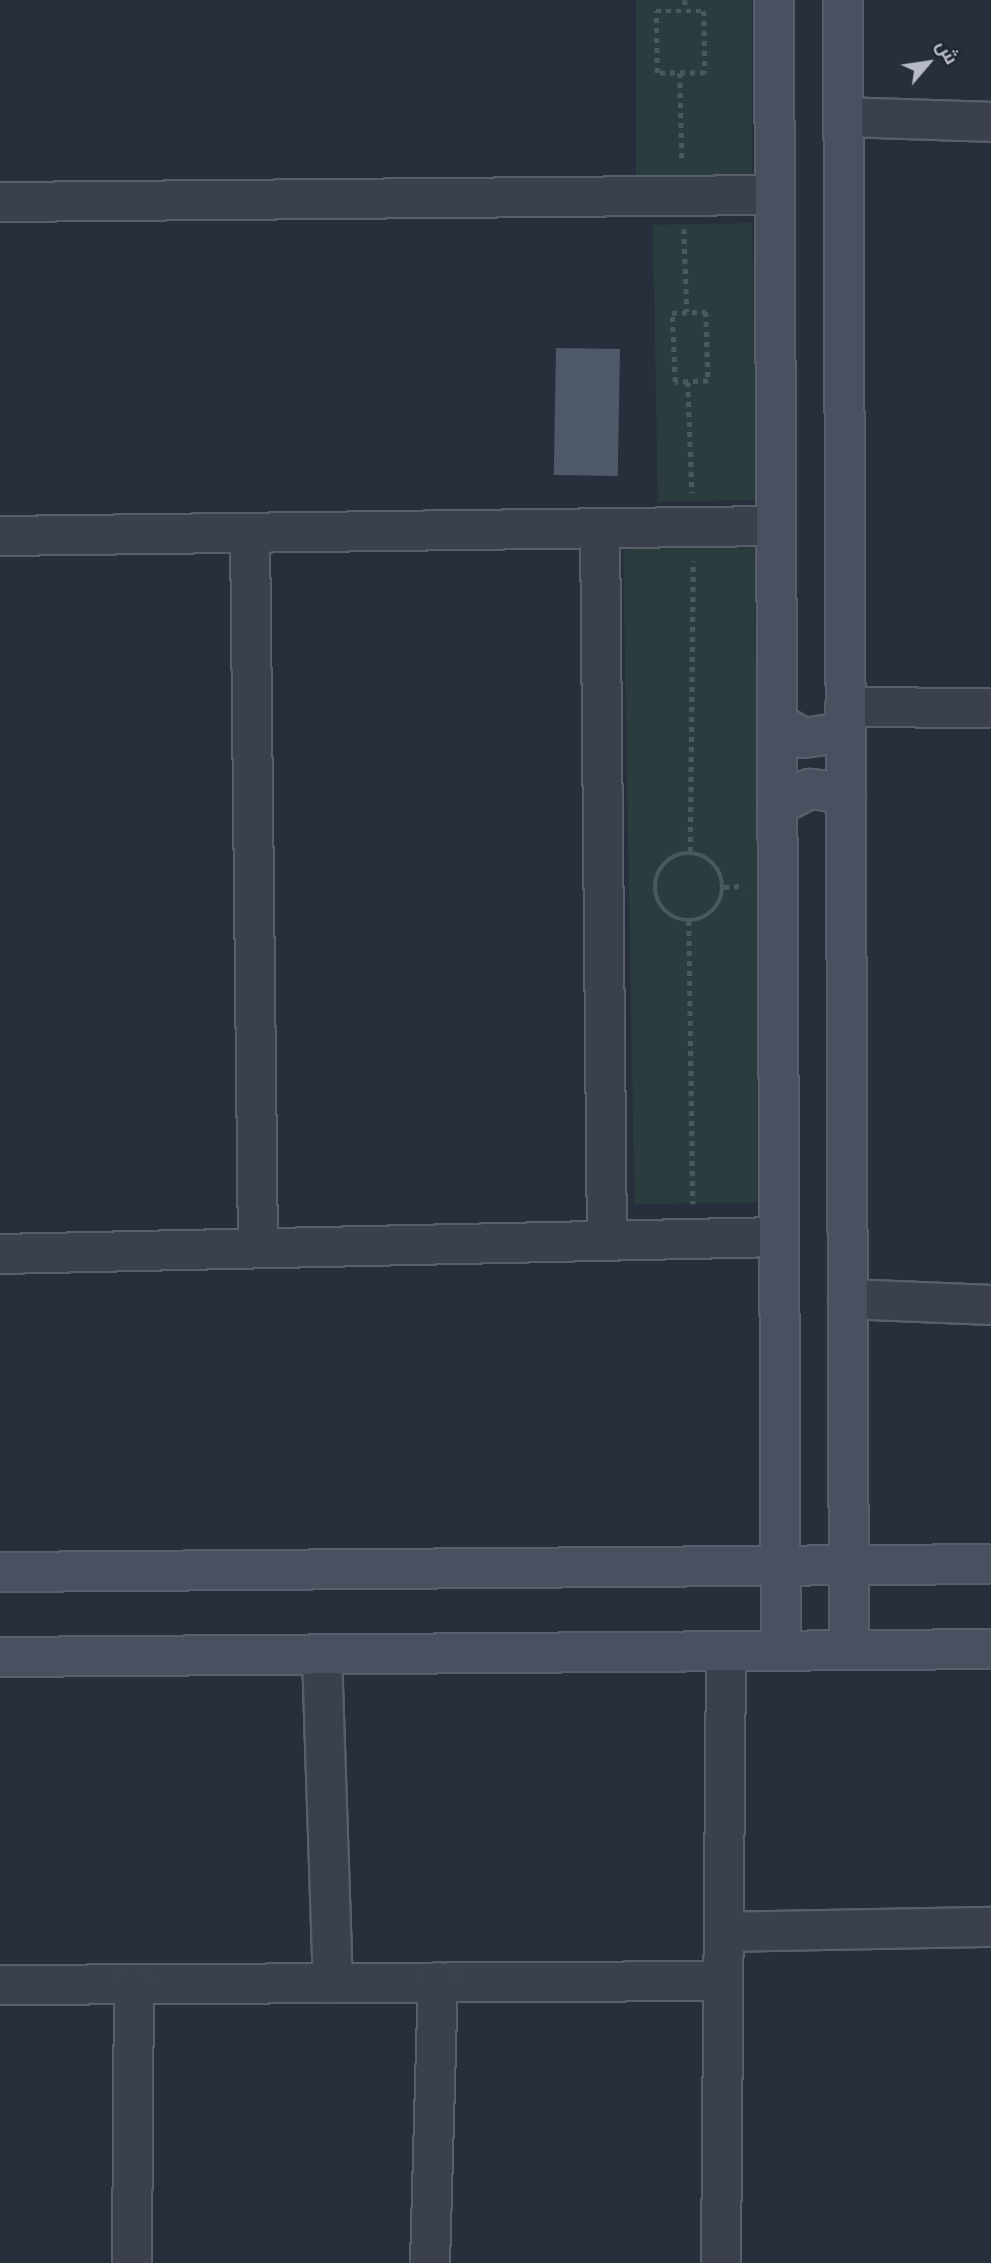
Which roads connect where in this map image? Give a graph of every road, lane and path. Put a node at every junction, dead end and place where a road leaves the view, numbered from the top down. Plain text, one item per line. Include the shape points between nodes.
1 (685, 0) edge
2 (774, 0) edge
3 (842, 0) edge
4 (685, 10) junction
5 (680, 73) junction
6 (843, 117) junction
7 (991, 122) edge
8 (775, 195) junction
9 (683, 196) junction
10 (0, 202) edge
11 (687, 312) junction
12 (688, 382) junction
13 (776, 526) junction
14 (693, 527) junction
15 (600, 528) junction
16 (250, 533) junction
17 (0, 536) edge
18 (991, 708) edge
19 (845, 716) junction
20 (777, 723) junction
21 (846, 799) junction
22 (778, 805) junction
23 (690, 852) junction
24 (689, 922) junction
25 (779, 1237) junction
26 (693, 1239) junction
27 (607, 1241) junction
28 (258, 1248) junction
29 (0, 1254) edge
30 (848, 1299) junction
31 (991, 1305) edge
32 (991, 1564) edge
33 (849, 1565) junction
34 (781, 1566) junction
35 (0, 1572) edge
36 (991, 1648) edge
37 (781, 1650) junction
38 (849, 1650) junction
39 (726, 1651) junction
40 (322, 1655) junction
41 (0, 1657) edge
42 (991, 1927) edge
43 (724, 1932) junction
44 (723, 1981) junction
45 (438, 1982) junction
46 (333, 1983) junction
47 (134, 1984) junction
48 (0, 1985) edge
49 (132, 2263) edge
50 (430, 2263) edge
51 (721, 2263) edge

1 - 4 path
2 - 8 street
3 - 6 street
4 - 5 path via 704,11 705,73
4 - 5 path via 656,11 657,73
5 - 9 path
6 - 7 street
6 - 19 street
8 - 9 street
8 - 13 street
9 - 10 street
9 - 11 path
11 - 12 path via 672,313 675,382
11 - 12 path via 706,312 708,381
12 - 14 path
13 - 14 street
13 - 20 street
14 - 15 street
14 - 23 path
15 - 16 street
15 - 27 street
16 - 17 street
16 - 28 street
18 - 19 street
19 - 20 street via 833,734 803,738
19 - 21 street
20 - 22 street
21 - 22 street via 829,790 810,789
21 - 30 street
22 - 25 street
23 - 24 path via 714,863 724,887 714,912
23 - 24 path via 665,862 654,887 665,911
24 - 26 path
25 - 26 street
25 - 34 street
26 - 27 street
27 - 28 street
28 - 29 street
30 - 31 street
30 - 33 street
32 - 33 street
33 - 34 street
33 - 38 street
34 - 35 street
34 - 37 street
36 - 38 street
37 - 38 street
37 - 39 street
39 - 40 street
39 - 43 street
40 - 41 street
40 - 46 street
42 - 43 street
43 - 44 street
44 - 45 street
44 - 51 street
45 - 46 street
45 - 50 street
46 - 47 street
47 - 48 street
47 - 49 street

